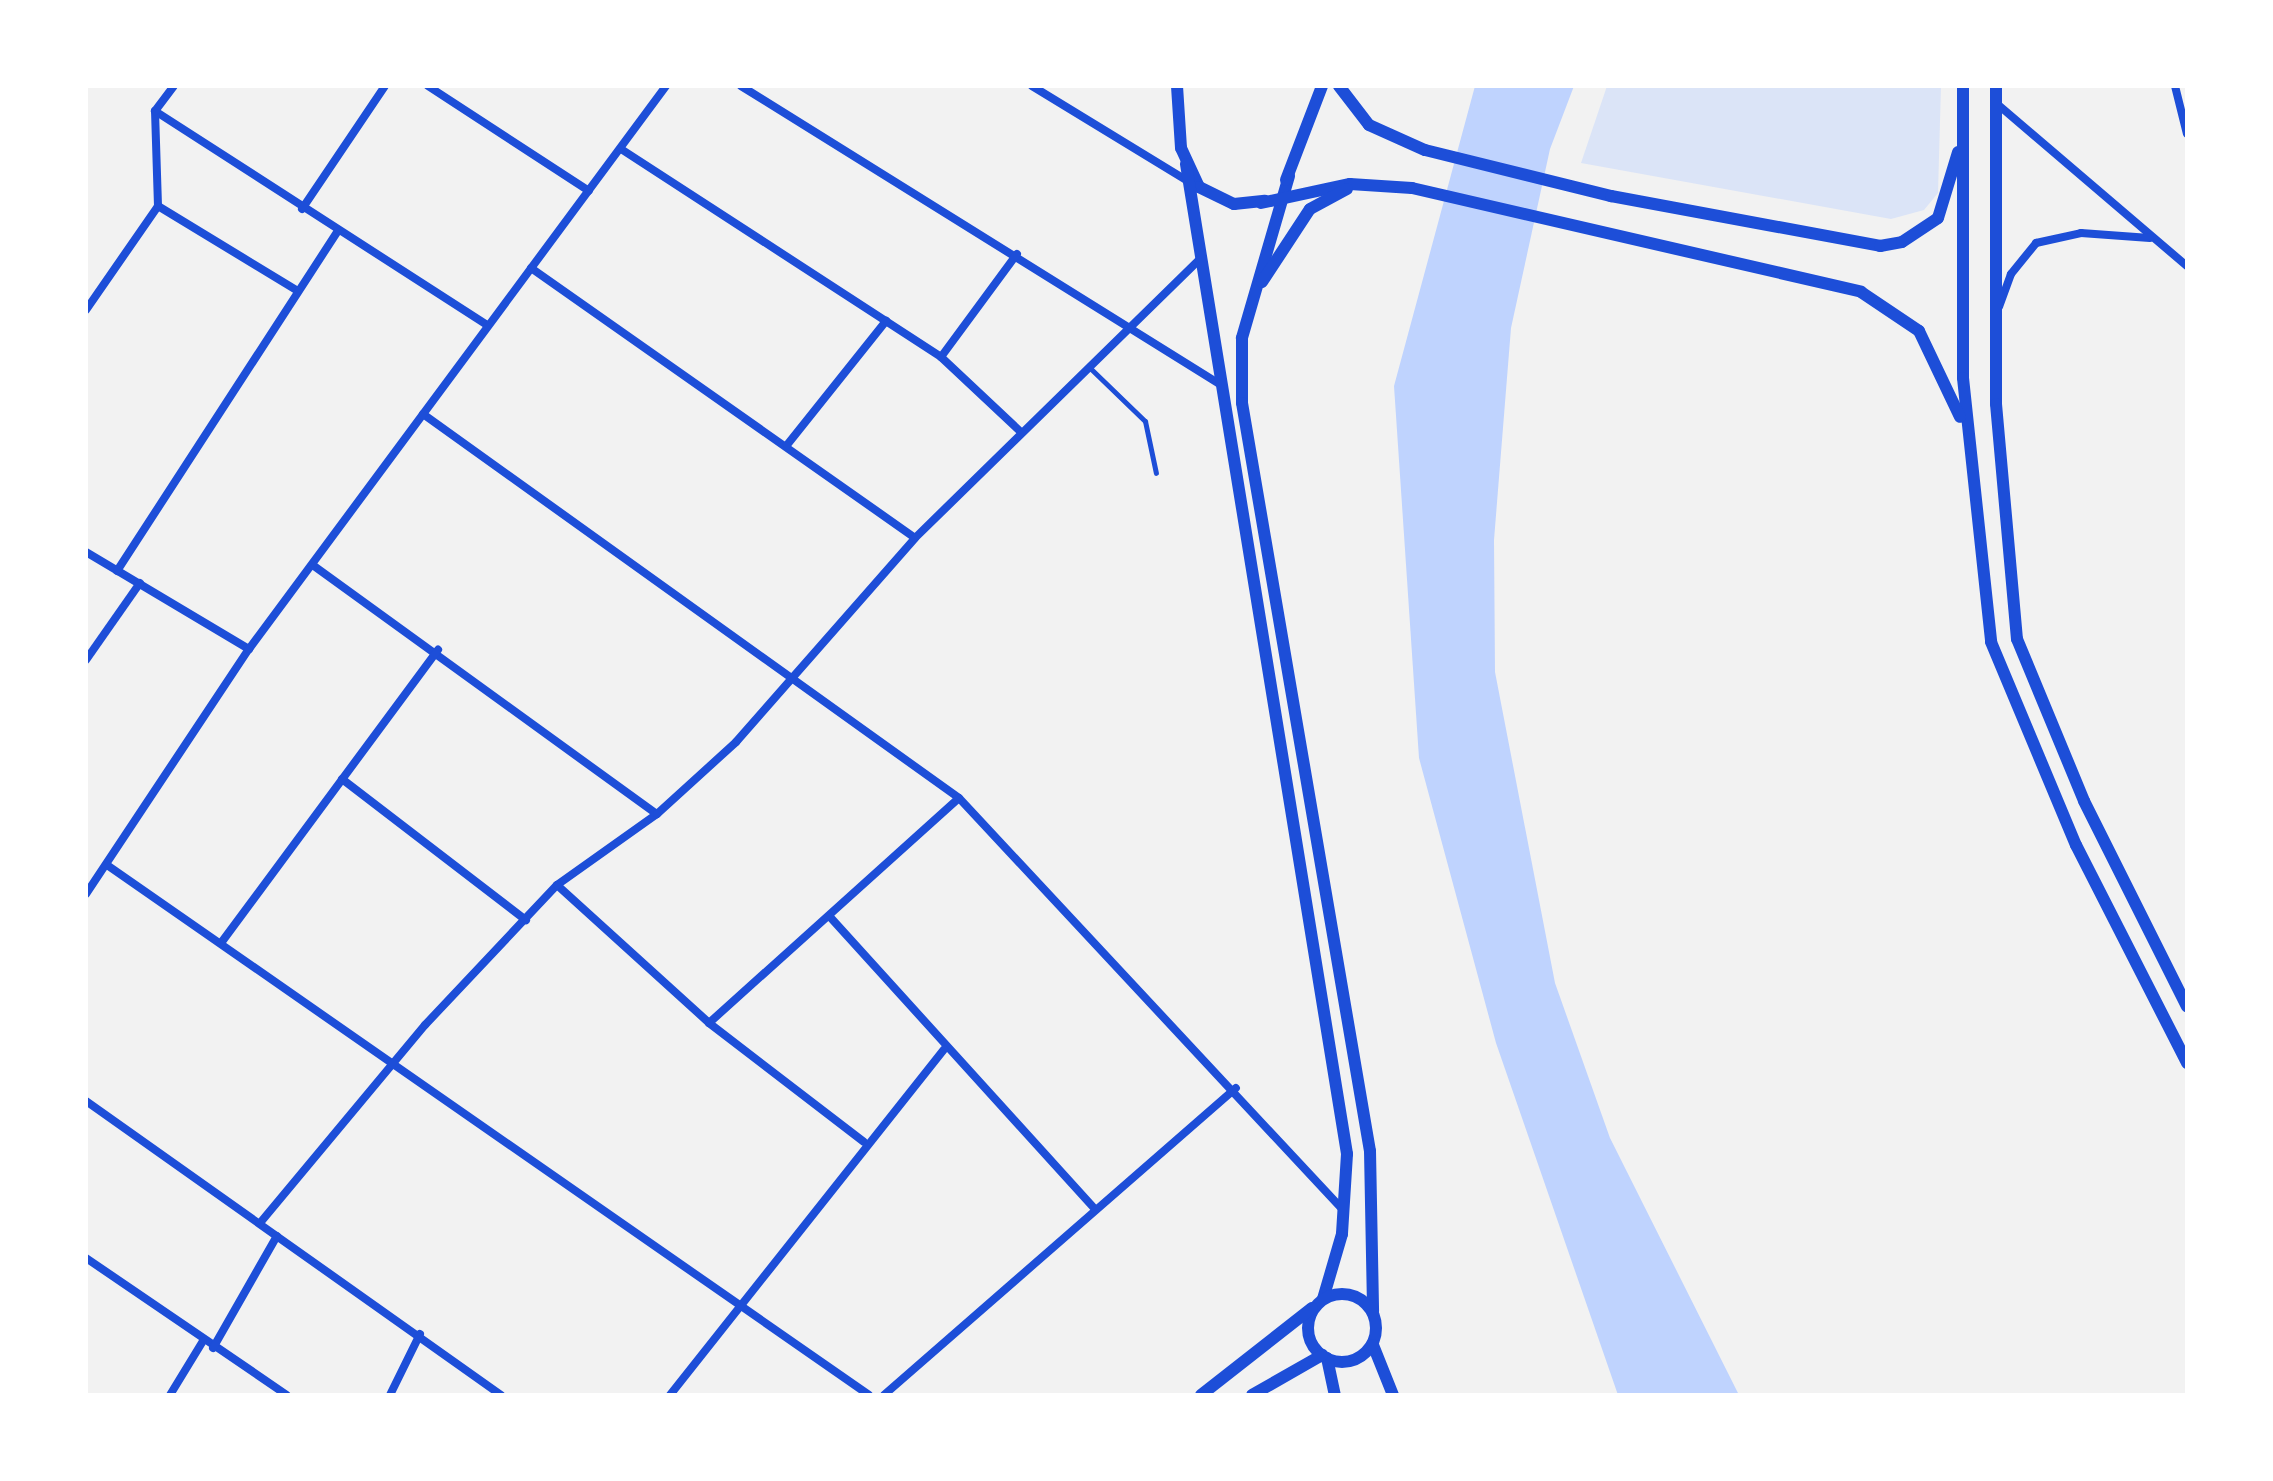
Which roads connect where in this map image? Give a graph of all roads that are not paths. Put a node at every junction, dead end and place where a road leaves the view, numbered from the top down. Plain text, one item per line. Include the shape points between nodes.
1 (174, 86) edge
2 (385, 86) edge
3 (428, 86) edge
4 (666, 86) edge
5 (741, 86) edge
6 (1032, 86) edge
7 (1177, 86) edge
8 (1322, 86) edge
9 (1339, 86) edge
10 (1963, 86) edge
11 (1996, 86) edge
12 (2175, 86) edge
13 (1996, 102) junction
14 (155, 111) junction
15 (1963, 133) junction
16 (2187, 134) edge
17 (621, 149) junction
18 (1289, 176) junction
19 (1193, 184) junction
20 (1360, 185) junction
21 (589, 191) junction
22 (1283, 198) junction
23 (1261, 203) junction
24 (158, 206) junction
25 (302, 209) junction
26 (338, 231) junction
27 (2150, 239) junction
28 (1017, 254) junction
29 (1200, 259) junction
30 (2187, 266) edge
31 (531, 268) junction
32 (296, 290) junction
33 (86, 291) edge
34 (96, 297) junction
35 (86, 310) edge
36 (1997, 313) junction
37 (886, 321) junction
38 (485, 324) junction
39 (1127, 325) junction
40 (1242, 338) junction
41 (941, 357) junction
42 (1088, 366) junction
43 (1218, 383) junction
44 (423, 414) junction
45 (1021, 432) junction
46 (1967, 440) junction
47 (787, 445) junction
48 (1156, 473) dead end
49 (915, 538) junction
50 (86, 552) edge
51 (314, 566) junction
52 (117, 571) junction
53 (140, 583) junction
54 (249, 649) junction
55 (438, 650) junction
56 (86, 660) edge
57 (792, 674) junction
58 (342, 779) junction
59 (959, 798) junction
60 (657, 814) junction
61 (107, 865) junction
62 (557, 885) junction
63 (86, 894) edge
64 (831, 918) junction
65 (526, 920) junction
66 (221, 943) junction
67 (2187, 1007) edge
68 (709, 1023) junction
69 (944, 1049) junction
70 (2187, 1063) edge
71 (397, 1064) junction
72 (1236, 1088) junction
73 (86, 1101) edge
74 (864, 1142) junction
75 (1094, 1208) junction
76 (1345, 1212) junction
77 (260, 1223) junction
78 (277, 1236) junction
79 (86, 1258) edge
80 (1319, 1302) junction
81 (739, 1304) junction
82 (1373, 1311) junction
83 (420, 1334) junction
84 (203, 1341) junction
85 (1373, 1345) junction
86 (213, 1348) junction
87 (1324, 1357) junction
88 (170, 1395) edge
89 (287, 1395) edge
90 (390, 1395) edge
91 (501, 1395) edge
92 (670, 1395) edge
93 (869, 1395) edge
94 (884, 1395) edge
95 (1201, 1395) edge
96 (1252, 1395) edge
97 (1335, 1395) edge
98 (1393, 1395) edge

1 - 14 street
2 - 25 street
3 - 21 street
4 - 17 street
5 - 28 street
6 - 19 street
7 - 19 main road
8 - 18 main road
9 - 15 main road via 1369,125 1425,150 1611,196 1859,243 1902,242 1943,208
10 - 15 main road
11 - 13 main road
12 - 16 street
13 - 27 street
13 - 36 main road
14 - 24 street
14 - 25 street
15 - 46 main road
17 - 21 street
17 - 37 street
18 - 22 main road
18 - 23 main road
19 - 23 main road via 1222,201
19 - 29 main road
20 - 22 main road
20 - 40 main road via 1310,209 1286,237
20 - 46 main road via 1412,188 1883,302 1933,350
21 - 31 street
22 - 23 main road
22 - 40 main road
24 - 32 street
24 - 34 street
25 - 26 street
26 - 32 street
26 - 38 street
27 - 30 street
27 - 36 street via 2081,233 2036,243 2011,274
28 - 39 street
28 - 41 street
29 - 39 street
29 - 43 main road
31 - 38 street
31 - 47 street
32 - 52 street
33 - 34 street
34 - 35 street
36 - 67 main road via 2003,545 2017,639 2084,801
37 - 41 street
37 - 47 street
38 - 44 street
39 - 42 street
39 - 43 street
40 - 82 main road via 1242,403 1370,1151
41 - 45 street
42 - 45 street
42 - 48 lane via 1145,421
43 - 76 main road via 1336,1078 1347,1154
44 - 51 street
44 - 57 street
45 - 49 street
46 - 70 main road via 1991,642 2076,845
47 - 49 street
49 - 57 street
50 - 52 street
51 - 54 street
51 - 55 street
52 - 53 street
53 - 54 street
53 - 56 street
54 - 61 street
55 - 58 street
55 - 60 street
57 - 59 street
57 - 60 street via 736,742
58 - 65 street
58 - 66 street
59 - 64 street
59 - 72 street
60 - 62 street
61 - 63 street
61 - 66 street
62 - 65 street
62 - 68 street
64 - 68 street
64 - 69 street
65 - 71 street
66 - 71 street
68 - 74 street
69 - 74 street
69 - 75 street
71 - 77 street
71 - 81 street
72 - 75 street
72 - 76 street
73 - 77 street
74 - 81 street
75 - 94 street
76 - 80 main road
77 - 78 street
78 - 83 street
78 - 86 street
79 - 84 street
80 - 82 main road via 1356,1296
80 - 87 main road via 1308,1327
80 - 95 main road
81 - 92 street
81 - 93 street
82 - 85 main road
83 - 90 street
83 - 91 street
84 - 86 street
84 - 88 street
85 - 87 main road via 1347,1362
85 - 98 main road
86 - 89 street
87 - 96 main road
87 - 97 main road

